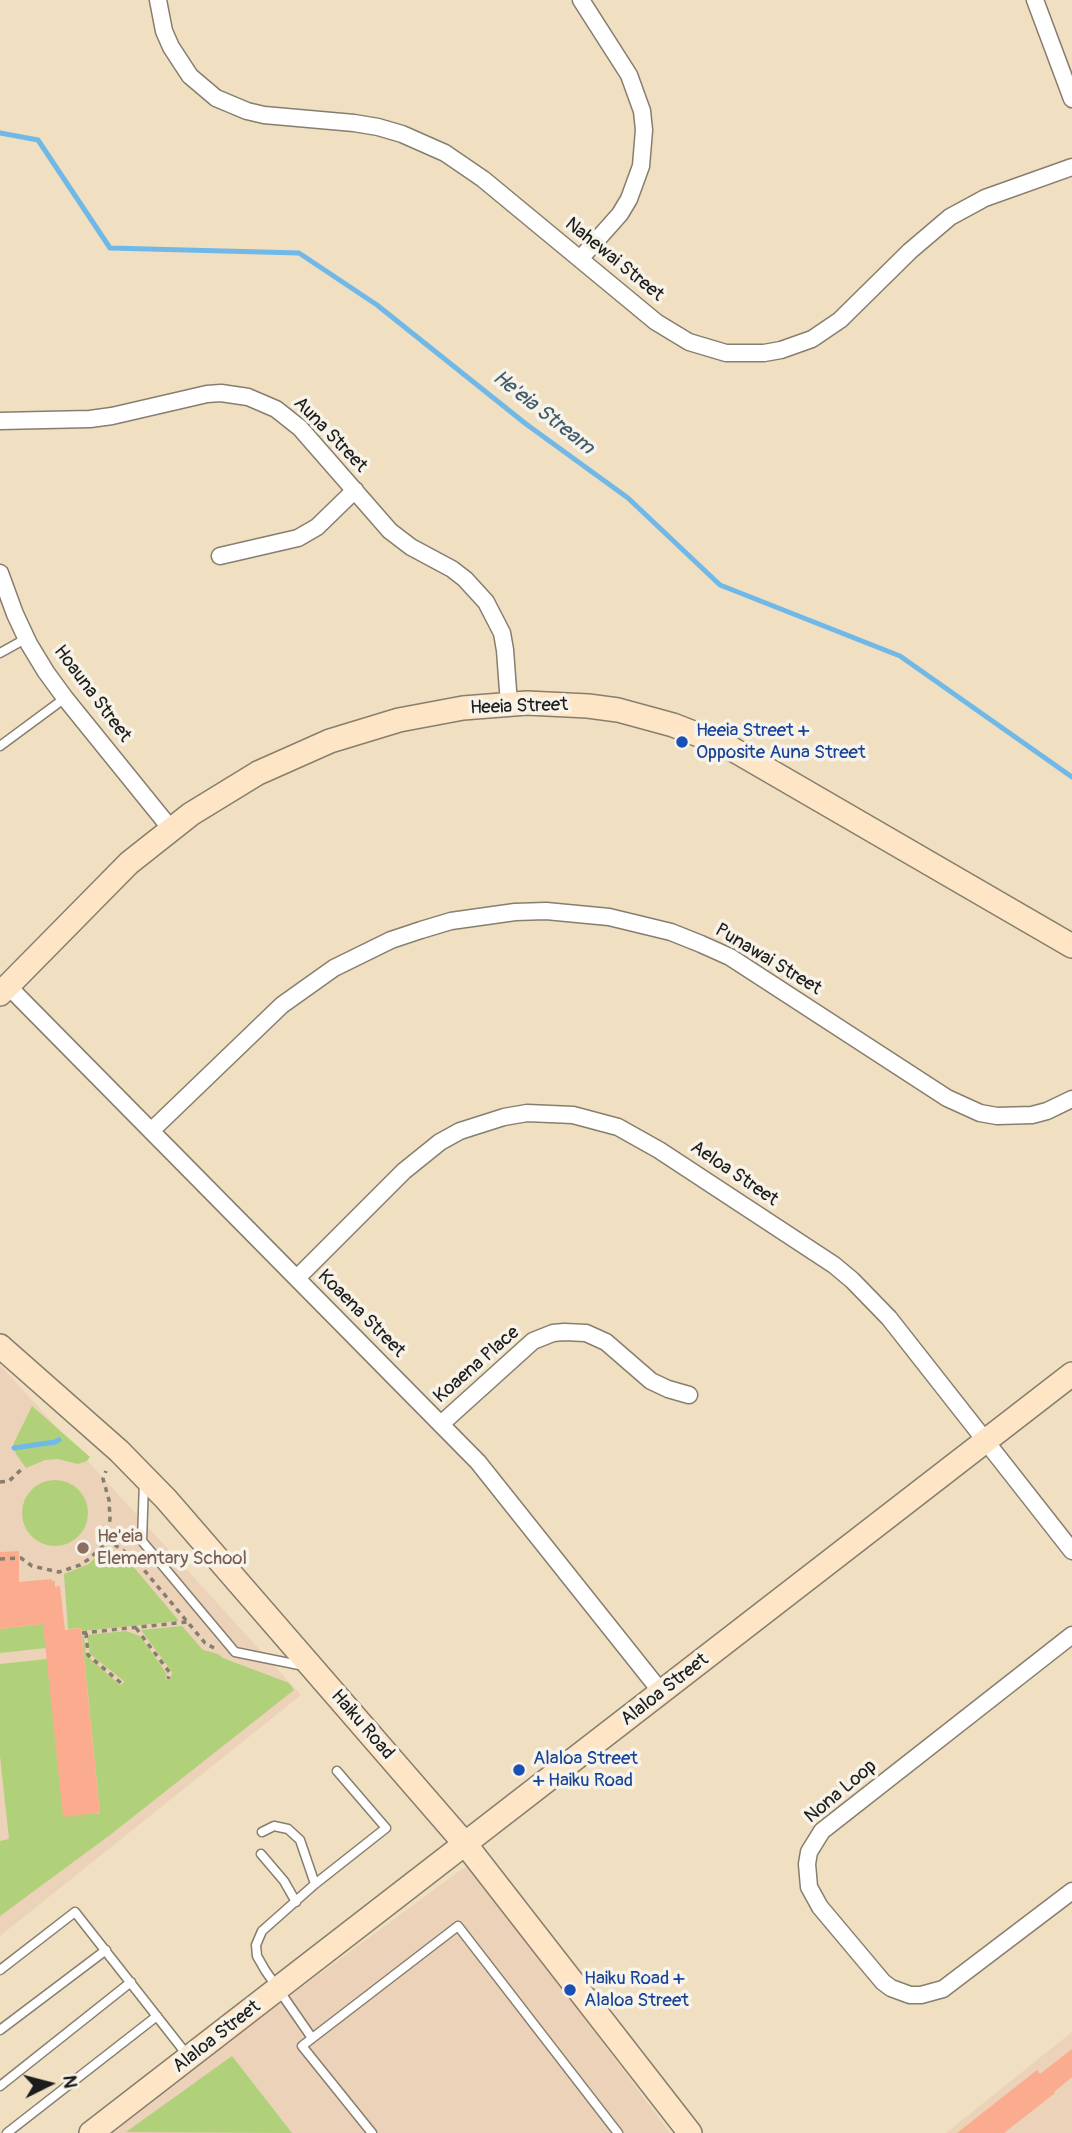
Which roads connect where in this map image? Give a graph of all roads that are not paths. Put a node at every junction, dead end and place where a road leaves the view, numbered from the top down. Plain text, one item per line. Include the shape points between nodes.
1 (158, 0) edge
2 (581, 0) edge
3 (1035, 0) edge
4 (1072, 99) edge
5 (1072, 167) edge
6 (580, 259) junction
7 (0, 421) edge
8 (355, 490) junction
9 (220, 556) dead end
10 (0, 573) edge
11 (27, 638) junction
12 (0, 653) edge
13 (65, 698) junction
14 (509, 704) junction
15 (0, 746) edge
16 (171, 829) junction
17 (1072, 946) edge
18 (4, 990) edge
19 (1072, 1098) edge
20 (151, 1131) junction
21 (297, 1278) junction
22 (0, 1346) edge
23 (1072, 1374) edge
24 (688, 1395) dead end
25 (441, 1424) junction
26 (985, 1442) junction
27 (144, 1475) junction
28 (1072, 1551) edge
29 (1072, 1635) edge
30 (312, 1667) junction
31 (662, 1693) junction
32 (337, 1771) dead end
33 (262, 1832) dead end
34 (466, 1845) junction
35 (261, 1854) dead end
36 (315, 1884) junction
37 (1072, 1891) edge
38 (296, 1902) junction
39 (106, 1950) junction
40 (0, 1970) edge
41 (131, 1982) junction
42 (277, 1990) junction
43 (157, 2016) junction
44 (0, 2030) edge
45 (312, 2038) junction
46 (190, 2058) junction
47 (0, 2086) edge
48 (7, 2133) edge
49 (91, 2133) edge
50 (372, 2133) edge
51 (618, 2133) edge
52 (690, 2133) edge

1 - 6 street, Nahewai Street via 170,47 190,76 216,97 256,113 378,127 425,143 465,165
2 - 6 street via 629,75 642,111 644,149 629,199
3 - 4 street
5 - 6 street, Nahewai Street via 985,198 950,217 841,320 812,339 772,352 726,353 689,342 656,322
7 - 8 street, Auna Street via 90,419 207,394 234,394 262,402 289,418
8 - 9 street via 317,527 298,538
8 - 14 street, Auna Street via 400,540 459,574 486,602 503,642
10 - 11 street, Hoauna Street
11 - 12 lane
11 - 13 street, Hoauna Street
13 - 15 lane
13 - 16 street, Hoauna Street
14 - 16 street, Heeia Street via 431,713 330,741 258,773
14 - 17 street, Heeia Street via 618,710 700,734 752,759
16 - 18 street, Heeia Street via 130,863
18 - 20 street, Koaena Street
19 - 20 street, Punawai Street via 1032,1115 980,1113 947,1098 730,957 701,943 609,917 514,912 421,930 334,968 282,1005
20 - 21 street, Koaena Street
21 - 25 street, Koaena Street
21 - 26 street, Aeloa Street via 404,1171 440,1142 482,1123 527,1113 596,1120 649,1143 843,1273 889,1318
22 - 27 street, Haiku Road
23 - 26 street, Alaloa Street
24 - 25 street, Koaena Place via 652,1381 606,1342 586,1333 553,1333 533,1341
25 - 31 street, Koaena Street via 512,1502
26 - 28 street, Aeloa Street
26 - 31 street, Alaloa Street
27 - 30 street, Haiku Road
27 - 30 lane via 142,1541 235,1652
29 - 37 street, Nona Loop via 822,1831 809,1852 807,1876 820,1907 875,1975 891,1988 921,1996 943,1989
30 - 34 street, Haiku Road
31 - 34 street, Alaloa Street
32 - 36 lane via 386,1828
33 - 36 lane via 274,1826 288,1829 300,1840
34 - 42 street, Alaloa Street
34 - 52 street, Haiku Road
35 - 38 lane
36 - 38 lane
38 - 42 lane via 262,1931 256,1945 257,1956
39 - 40 lane via 75,1912
39 - 41 lane
39 - 44 lane
41 - 43 lane
41 - 47 lane
42 - 45 lane
42 - 46 street, Alaloa Street
43 - 46 lane
43 - 48 lane
45 - 50 lane via 302,2046
45 - 51 lane via 457,1926
46 - 49 street, Alaloa Street

